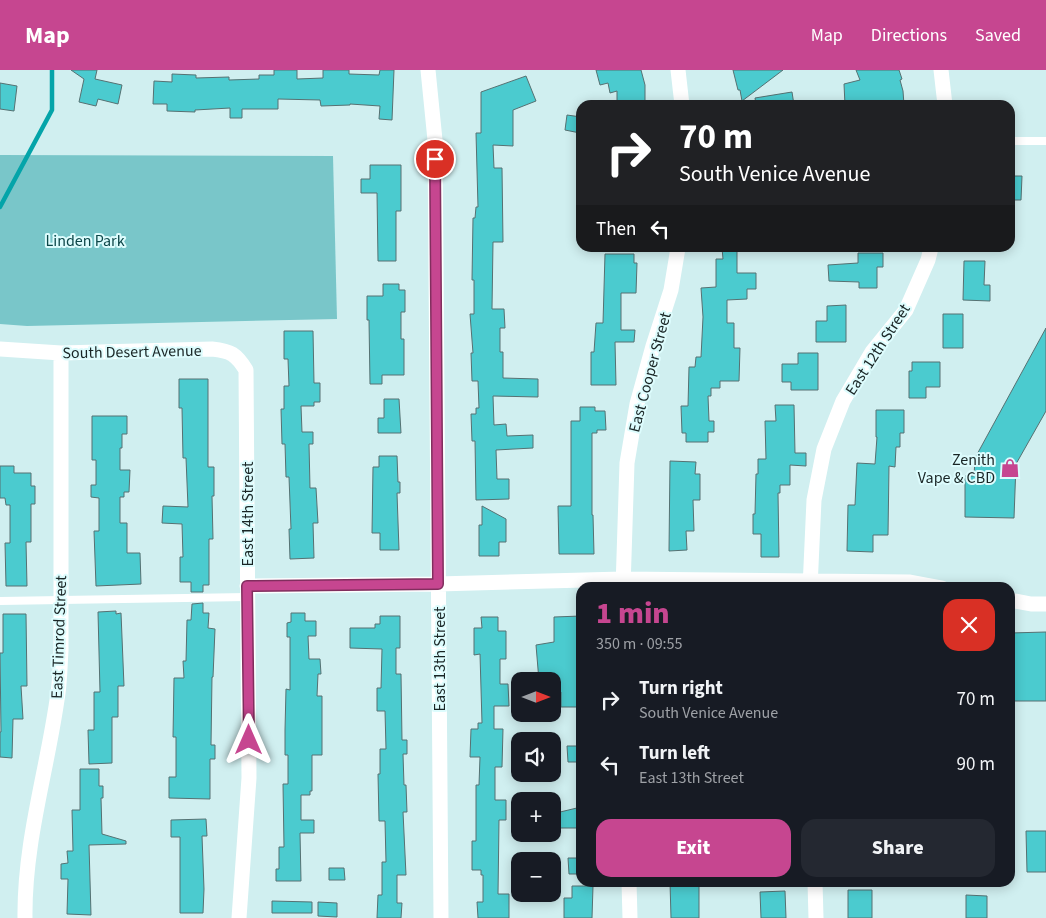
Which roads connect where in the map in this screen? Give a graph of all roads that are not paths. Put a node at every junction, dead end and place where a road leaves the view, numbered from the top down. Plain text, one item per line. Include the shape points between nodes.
1 (428, 70) edge
2 (678, 70) edge
3 (941, 70) edge
4 (681, 100) edge
5 (944, 100) edge
6 (1015, 141) edge
7 (1046, 141) edge
8 (677, 252) edge
9 (929, 254) edge
10 (0, 349) edge
11 (61, 353) junction
12 (247, 380) joint
13 (623, 582) edge
14 (810, 582) edge
15 (576, 583) edge
16 (438, 584) junction
17 (247, 591) junction
18 (61, 600) junction
19 (0, 601) edge
20 (1015, 601) edge
21 (1046, 604) edge
22 (629, 887) edge
23 (815, 887) edge
24 (25, 918) edge
25 (239, 918) edge
26 (441, 918) edge
27 (630, 918) edge
28 (816, 918) edge

1 - 16 street, East 13th Street via 435,140
2 - 4 street
3 - 5 street
6 - 7 lane
8 - 13 street, East Cooper Street via 671,290 637,404 627,463
9 - 14 street, East 12th Street via 906,310 872,352 843,401 824,449 814,500
10 - 11 street, South Desert Avenue
11 - 12 street, South Desert Avenue via 228,351 240,360
11 - 18 street, East Timrod Street
12 - 17 street, East 14th Street
15 - 16 street
16 - 17 street
16 - 26 street, East 13th Street
17 - 18 lane
17 - 25 street, East 14th Street via 249,778
18 - 19 lane
18 - 24 street, East Timrod Street via 58,692 31,833
20 - 21 street
22 - 27 street
23 - 28 street

